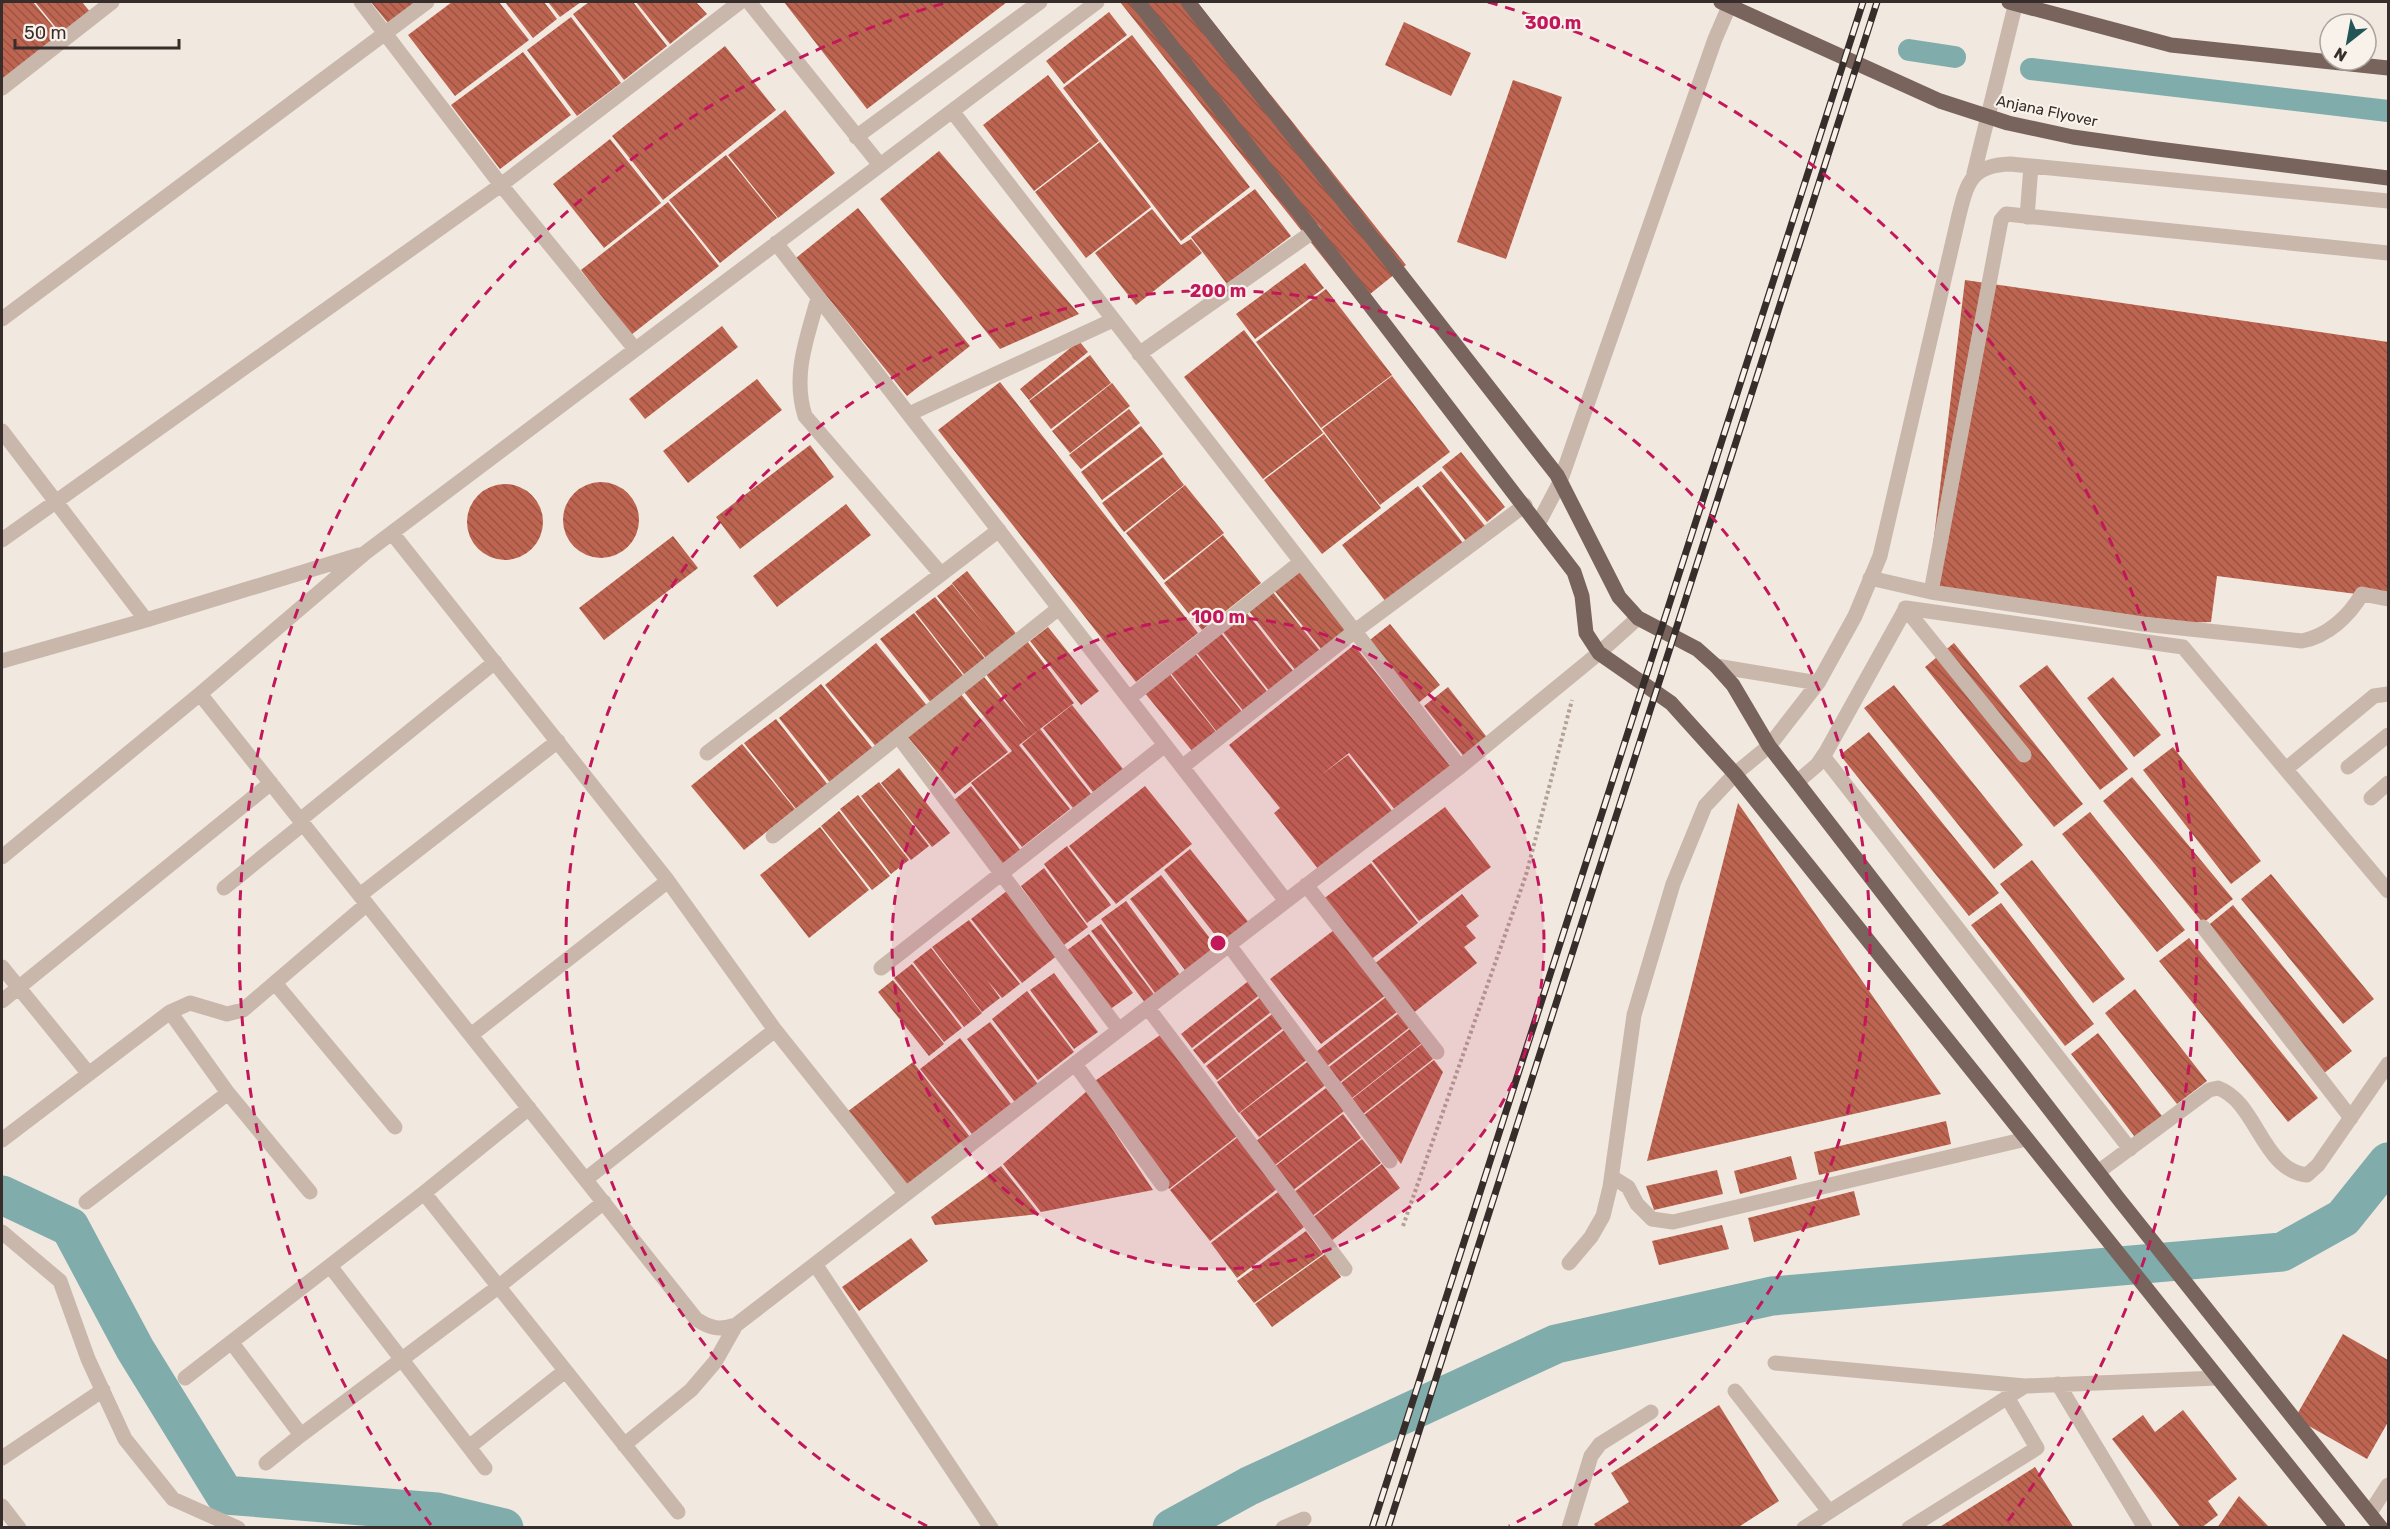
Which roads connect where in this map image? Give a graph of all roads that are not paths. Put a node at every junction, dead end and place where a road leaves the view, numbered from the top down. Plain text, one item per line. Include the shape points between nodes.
1 (112, 2) edge
2 (361, 2) edge
3 (427, 2) edge
4 (740, 2) edge
5 (749, 2) edge
6 (1040, 2) edge
7 (1097, 2) edge
8 (1138, 2) edge
9 (1188, 2) edge
10 (1721, 2) edge
11 (1731, 2) edge
12 (2009, 2) edge
13 (2016, 2) edge
14 (385, 33) junction
15 (2388, 68) edge
16 (2, 88) edge
17 (952, 111) junction
18 (856, 137) junction
19 (880, 165) junction
20 (2031, 166) junction
21 (1974, 173) junction
22 (2388, 178) edge
23 (501, 185) junction
24 (2388, 201) edge
25 (2027, 217) junction
26 (1314, 231) junction
27 (776, 243) junction
28 (2388, 253) edge
29 (819, 298) junction
30 (2, 319) edge
31 (1113, 320) junction
32 (635, 349) junction
33 (1139, 354) junction
34 (909, 414) junction
35 (2, 431) edge
36 (1560, 482) junction
37 (54, 501) junction
38 (1525, 505) junction
39 (1538, 524) junction
40 (999, 530) junction
41 (392, 533) junction
42 (2, 540) edge
43 (365, 553) junction
44 (1301, 562) junction
45 (941, 574) junction
46 (1870, 578) junction
47 (1931, 592) junction
48 (2388, 599) edge
49 (1059, 608) junction
50 (1905, 609) junction
51 (1638, 618) junction
52 (146, 620) junction
53 (1354, 631) junction
54 (1599, 653) junction
55 (2, 661) edge
56 (495, 662) junction
57 (1716, 666) junction
58 (1818, 683) junction
59 (200, 694) junction
60 (2388, 694) edge
61 (1129, 698) junction
62 (2388, 735) edge
63 (898, 736) junction
64 (558, 741) junction
65 (1165, 745) junction
66 (1769, 746) junction
67 (707, 753) dead end
68 (2024, 755) dead end
69 (1823, 756) junction
70 (1182, 767) junction
71 (1460, 767) junction
72 (2348, 767) dead end
73 (2286, 769) junction
74 (1735, 774) junction
75 (1797, 782) junction
76 (271, 783) junction
77 (2388, 783) edge
78 (2371, 798) dead end
79 (302, 822) junction
80 (773, 837) dead end
81 (2, 857) edge
82 (1002, 874) junction
83 (668, 881) junction
84 (1306, 885) junction
85 (224, 888) dead end
86 (2388, 891) edge
87 (364, 899) junction
88 (1286, 901) junction
89 (2203, 927) dead end
90 (1229, 945) junction
91 (2, 967) edge
92 (881, 968) dead end
93 (275, 983) junction
94 (18, 987) junction
95 (2, 1001) edge
96 (1148, 1008) junction
97 (170, 1012) junction
98 (775, 1030) junction
99 (1119, 1030) junction
100 (471, 1035) junction
101 (1437, 1052) dead end
102 (1075, 1064) junction
103 (2388, 1064) edge
104 (89, 1074) junction
105 (228, 1093) junction
106 (529, 1108) junction
107 (2351, 1118) junction
108 (395, 1127) dead end
109 (2026, 1139) junction
110 (2, 1140) edge
111 (2130, 1149) junction
112 (1390, 1161) dead end
113 (2098, 1172) junction
114 (1612, 1177) junction
115 (586, 1179) junction
116 (1162, 1184) dead end
117 (310, 1192) dead end
118 (424, 1193) junction
119 (905, 1193) junction
120 (86, 1202) dead end
121 (604, 1202) junction
122 (2, 1232) edge
123 (1569, 1263) dead end
124 (815, 1264) junction
125 (330, 1266) junction
126 (1346, 1269) dead end
127 (498, 1287) junction
128 (736, 1325) junction
129 (232, 1343) junction
130 (402, 1360) junction
131 (1775, 1363) dead end
132 (565, 1371) junction
133 (185, 1378) dead end
134 (2217, 1378) junction
135 (2058, 1384) junction
136 (2025, 1386) junction
137 (103, 1390) junction
138 (1735, 1391) dead end
139 (2007, 1397) junction
140 (1651, 1412) dead end
141 (301, 1435) junction
142 (624, 1446) junction
143 (469, 1447) junction
144 (2, 1458) edge
145 (267, 1463) dead end
146 (485, 1468) dead end
147 (2388, 1485) edge
148 (2, 1506) edge
149 (1828, 1510) junction
150 (678, 1512) dead end
151 (2370, 1513) junction
152 (1304, 1520) dead end
153 (20, 1527) edge
154 (238, 1527) edge
155 (992, 1527) edge
156 (1283, 1527) edge
157 (1569, 1527) edge
158 (1806, 1527) edge
159 (1909, 1527) edge
160 (2145, 1527) edge
161 (2338, 1527) edge
162 (2381, 1527) edge

1 - 16 street
2 - 14 street
3 - 14 street
4 - 23 street
5 - 18 street
6 - 18 street
7 - 17 street
8 - 26 main road
9 - 36 main road
10 - 22 main road, Anjana Flyover via 1940,101 2008,123 2150,148
11 - 36 street
12 - 15 main road via 2171,45
13 - 21 street
14 - 23 street
14 - 30 street
17 - 19 street
17 - 31 street
18 - 19 street
19 - 27 street
20 - 21 street via 1992,164
20 - 24 street
20 - 25 street
21 - 46 street via 1964,193 1889,524
23 - 32 street
23 - 37 street
25 - 28 street
25 - 47 street via 2006,214 2001,220
26 - 33 street
26 - 38 main road
27 - 29 street
27 - 32 street
29 - 34 street
29 - 45 street via 799,366 799,397 805,416
31 - 33 street
31 - 34 street
32 - 41 street
33 - 44 street
34 - 40 street
35 - 37 street
36 - 39 street
36 - 51 main road via 1619,597
37 - 42 street
37 - 52 street
38 - 39 main road
38 - 53 street
39 - 54 main road via 1574,572 1582,596 1586,633
40 - 45 street
40 - 49 street
41 - 43 street
41 - 56 street
43 - 52 street
43 - 59 street
44 - 53 street
44 - 61 street
45 - 67 street
46 - 47 street
46 - 58 street via 1855,616
47 - 48 street via 2143,624 2302,641 2316,639 2351,612 2362,594
49 - 61 street
49 - 63 street
50 - 68 street
50 - 69 street
50 - 73 street via 2183,647
51 - 54 street
51 - 57 main road via 1697,649
52 - 55 street
53 - 70 street
53 - 71 street
54 - 71 street
54 - 74 main road via 1671,703
56 - 64 street
56 - 79 street
57 - 58 street
57 - 66 main road via 1734,685
58 - 66 street
59 - 76 street
59 - 81 street
60 - 73 street via 2374,696
61 - 65 street
62 - 72 street
63 - 80 street
63 - 82 street
64 - 83 street
64 - 87 street
65 - 70 street
65 - 82 street
66 - 74 street
66 - 75 main road
69 - 75 street
69 - 111 street
70 - 88 street
71 - 84 street
73 - 86 street
74 - 109 main road
74 - 114 street via 1706,806 1673,884 1634,1015
75 - 113 main road
76 - 79 street
76 - 94 street
77 - 78 street
79 - 85 street
79 - 87 street
82 - 92 street
82 - 99 street
83 - 98 street
83 - 100 street
84 - 88 street
84 - 101 street
87 - 93 street
87 - 100 street
88 - 90 street
89 - 107 street
90 - 96 street
90 - 112 street
91 - 94 street
93 - 97 street via 243,1010 227,1014 190,1003
93 - 108 street
94 - 95 street
94 - 104 street
96 - 99 street
96 - 126 street
97 - 104 street
97 - 105 street
98 - 115 street
98 - 119 street
99 - 102 street
100 - 106 street
102 - 116 street
102 - 119 street
103 - 107 street
104 - 110 street
105 - 117 street
105 - 120 street
106 - 115 street
106 - 118 street
107 - 111 street via 2318,1166 2307,1175 2296,1174 2282,1164 2233,1097 2218,1088 2209,1089
109 - 114 street via 1673,1222 1652,1219 1628,1187
109 - 134 main road
111 - 113 street
113 - 151 main road
114 - 123 street via 1603,1216
115 - 121 street
118 - 125 street
118 - 127 street
119 - 124 street
121 - 127 street
121 - 128 street via 696,1319 708,1327
122 - 137 street via 60,1281
124 - 128 street
124 - 155 street
125 - 129 street
125 - 130 street
127 - 130 street
127 - 132 street
128 - 142 street via 715,1362 691,1390
129 - 133 street
129 - 141 street
130 - 141 street
130 - 143 street
131 - 136 street
132 - 142 street
132 - 143 street
134 - 135 street
134 - 161 main road
135 - 136 street
135 - 160 street
136 - 139 street
137 - 144 street
137 - 154 street via 125,1439 173,1499
138 - 149 street
139 - 149 street
139 - 159 street via 2037,1448
140 - 157 street via 1600,1444 1590,1456
141 - 145 street
142 - 150 street
143 - 146 street
147 - 151 street
148 - 153 street
149 - 158 street
151 - 162 main road
152 - 156 street

